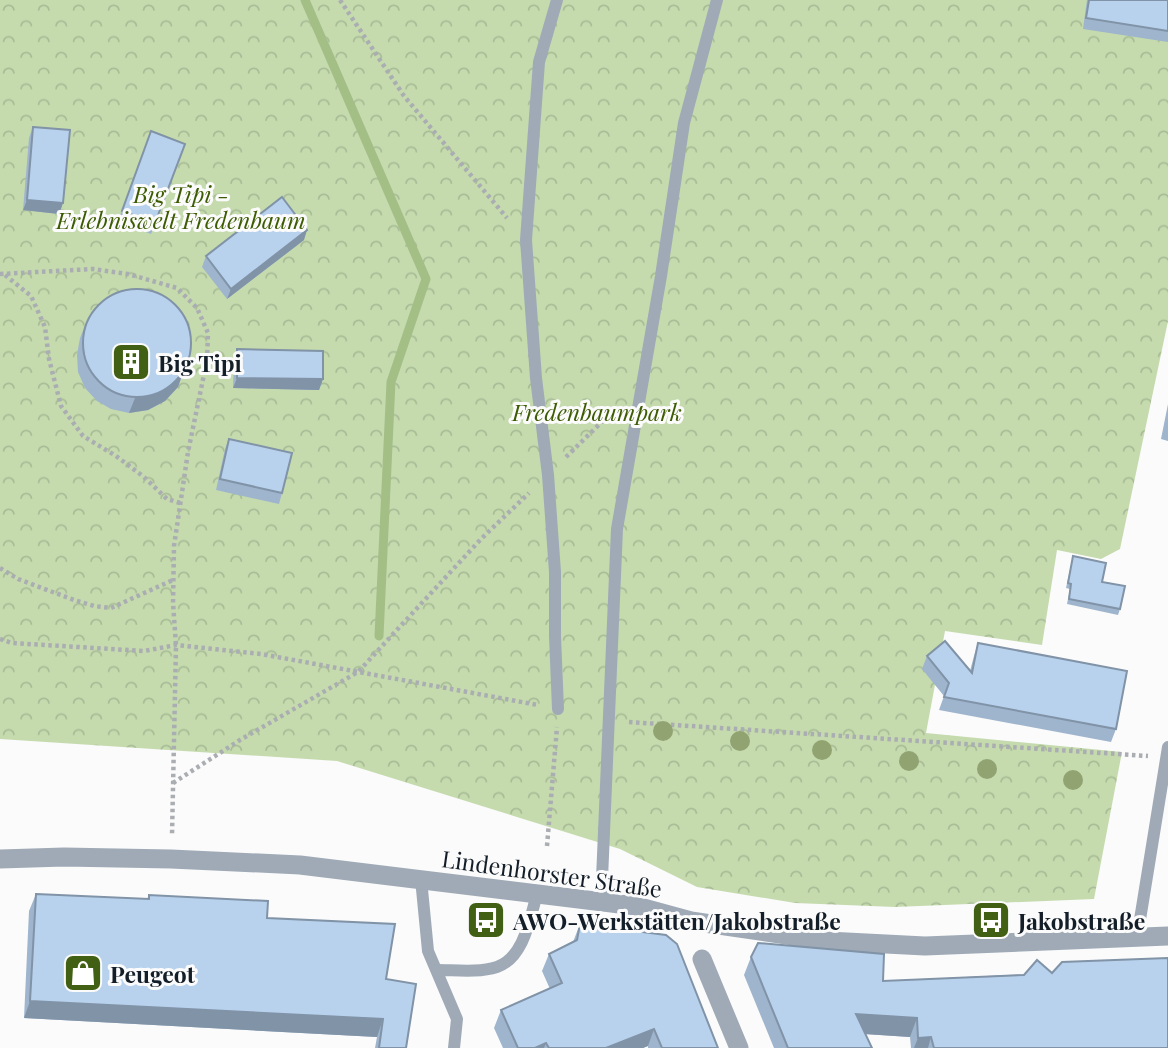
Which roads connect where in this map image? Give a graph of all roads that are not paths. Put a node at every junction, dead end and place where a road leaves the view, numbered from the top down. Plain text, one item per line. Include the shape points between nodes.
1 (557, 0) edge
2 (717, 0) edge
3 (558, 709) road end
4 (1167, 752) edge
5 (0, 859) edge
6 (421, 879) junction
7 (537, 894) junction
8 (601, 902) junction
9 (1168, 936) edge
10 (1137, 938) junction
11 (702, 959) dead end
12 (437, 970) junction
13 (454, 1048) edge
14 (739, 1048) edge

1 - 3 lane via 538,62 526,240 555,572
2 - 8 lane via 684,123 617,529
4 - 10 lane
5 - 6 street, Lindenhorster Straße via 300,865
6 - 7 street, Lindenhorster Straße
6 - 12 lane via 428,951
7 - 8 street, Lindenhorster Straße
7 - 12 lane via 512,958 485,970
8 - 10 street, Lindenhorster Straße via 827,941 925,946
9 - 10 street, Lindenhorster Straße
11 - 14 street
12 - 13 lane via 457,1019

